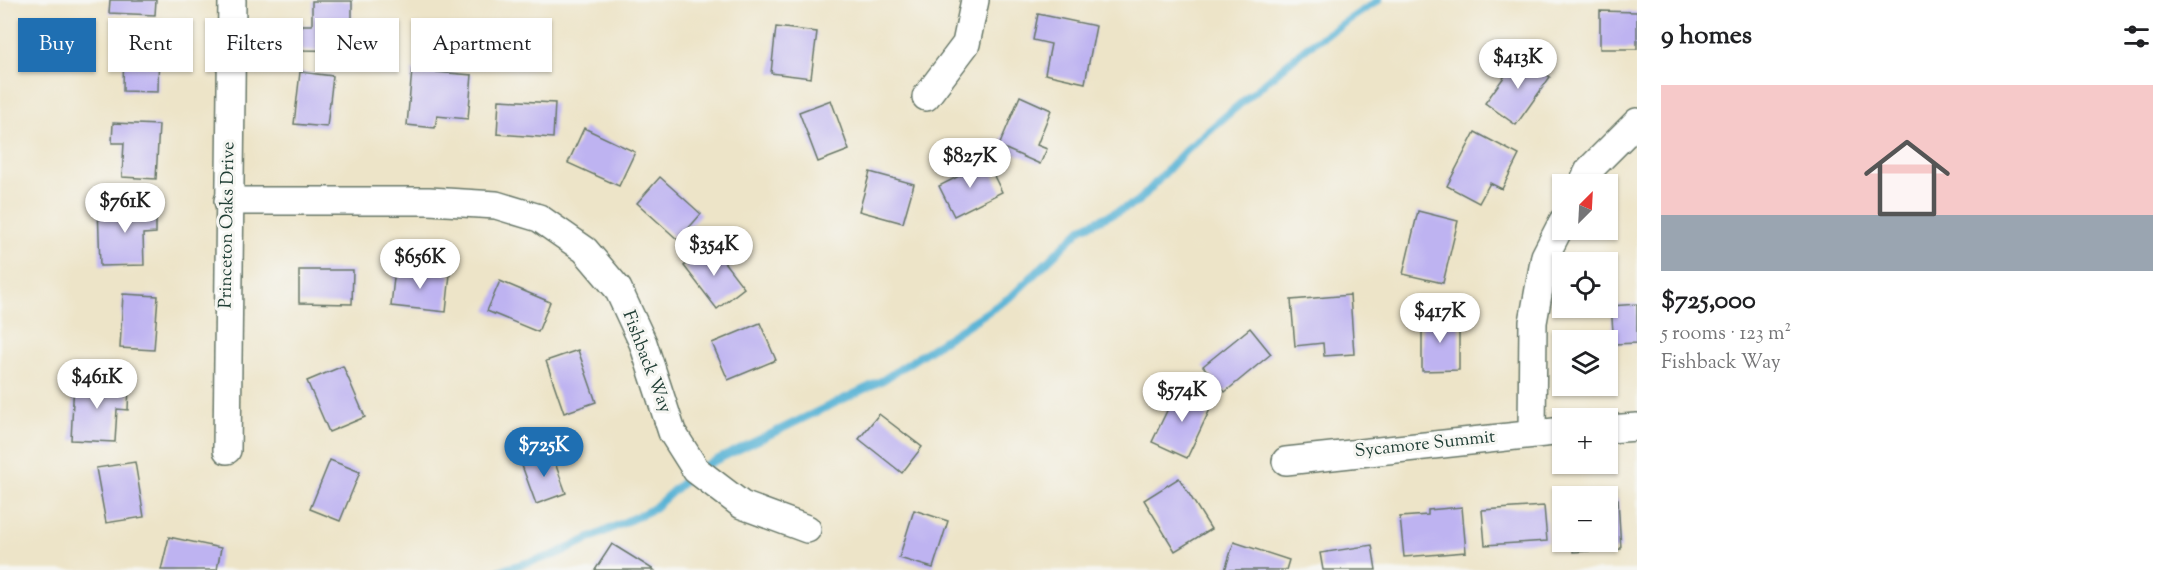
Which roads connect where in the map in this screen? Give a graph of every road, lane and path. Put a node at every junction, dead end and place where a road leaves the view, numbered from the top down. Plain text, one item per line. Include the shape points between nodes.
1 (232, 0) edge
2 (975, 0) edge
3 (926, 98) dead end
4 (1637, 122) edge
5 (1587, 174) edge
6 (228, 201) junction
7 (1553, 240) edge
8 (1637, 427) edge
9 (1618, 428) edge
10 (1552, 432) edge
11 (1532, 433) junction
12 (226, 450) dead end
13 (1286, 460) dead end
14 (807, 529) dead end

1 - 6 street, Princeton Oaks Drive
2 - 3 street via 966,44
4 - 5 street
6 - 12 street, Princeton Oaks Drive
6 - 14 street, Fishback Way via 429,201 496,205 539,218 585,250 618,289 643,343 672,432 696,471 741,505
7 - 11 street via 1545,256 1533,322
8 - 9 street
10 - 11 street, Sycamore Summit
11 - 13 street, Sycamore Summit

